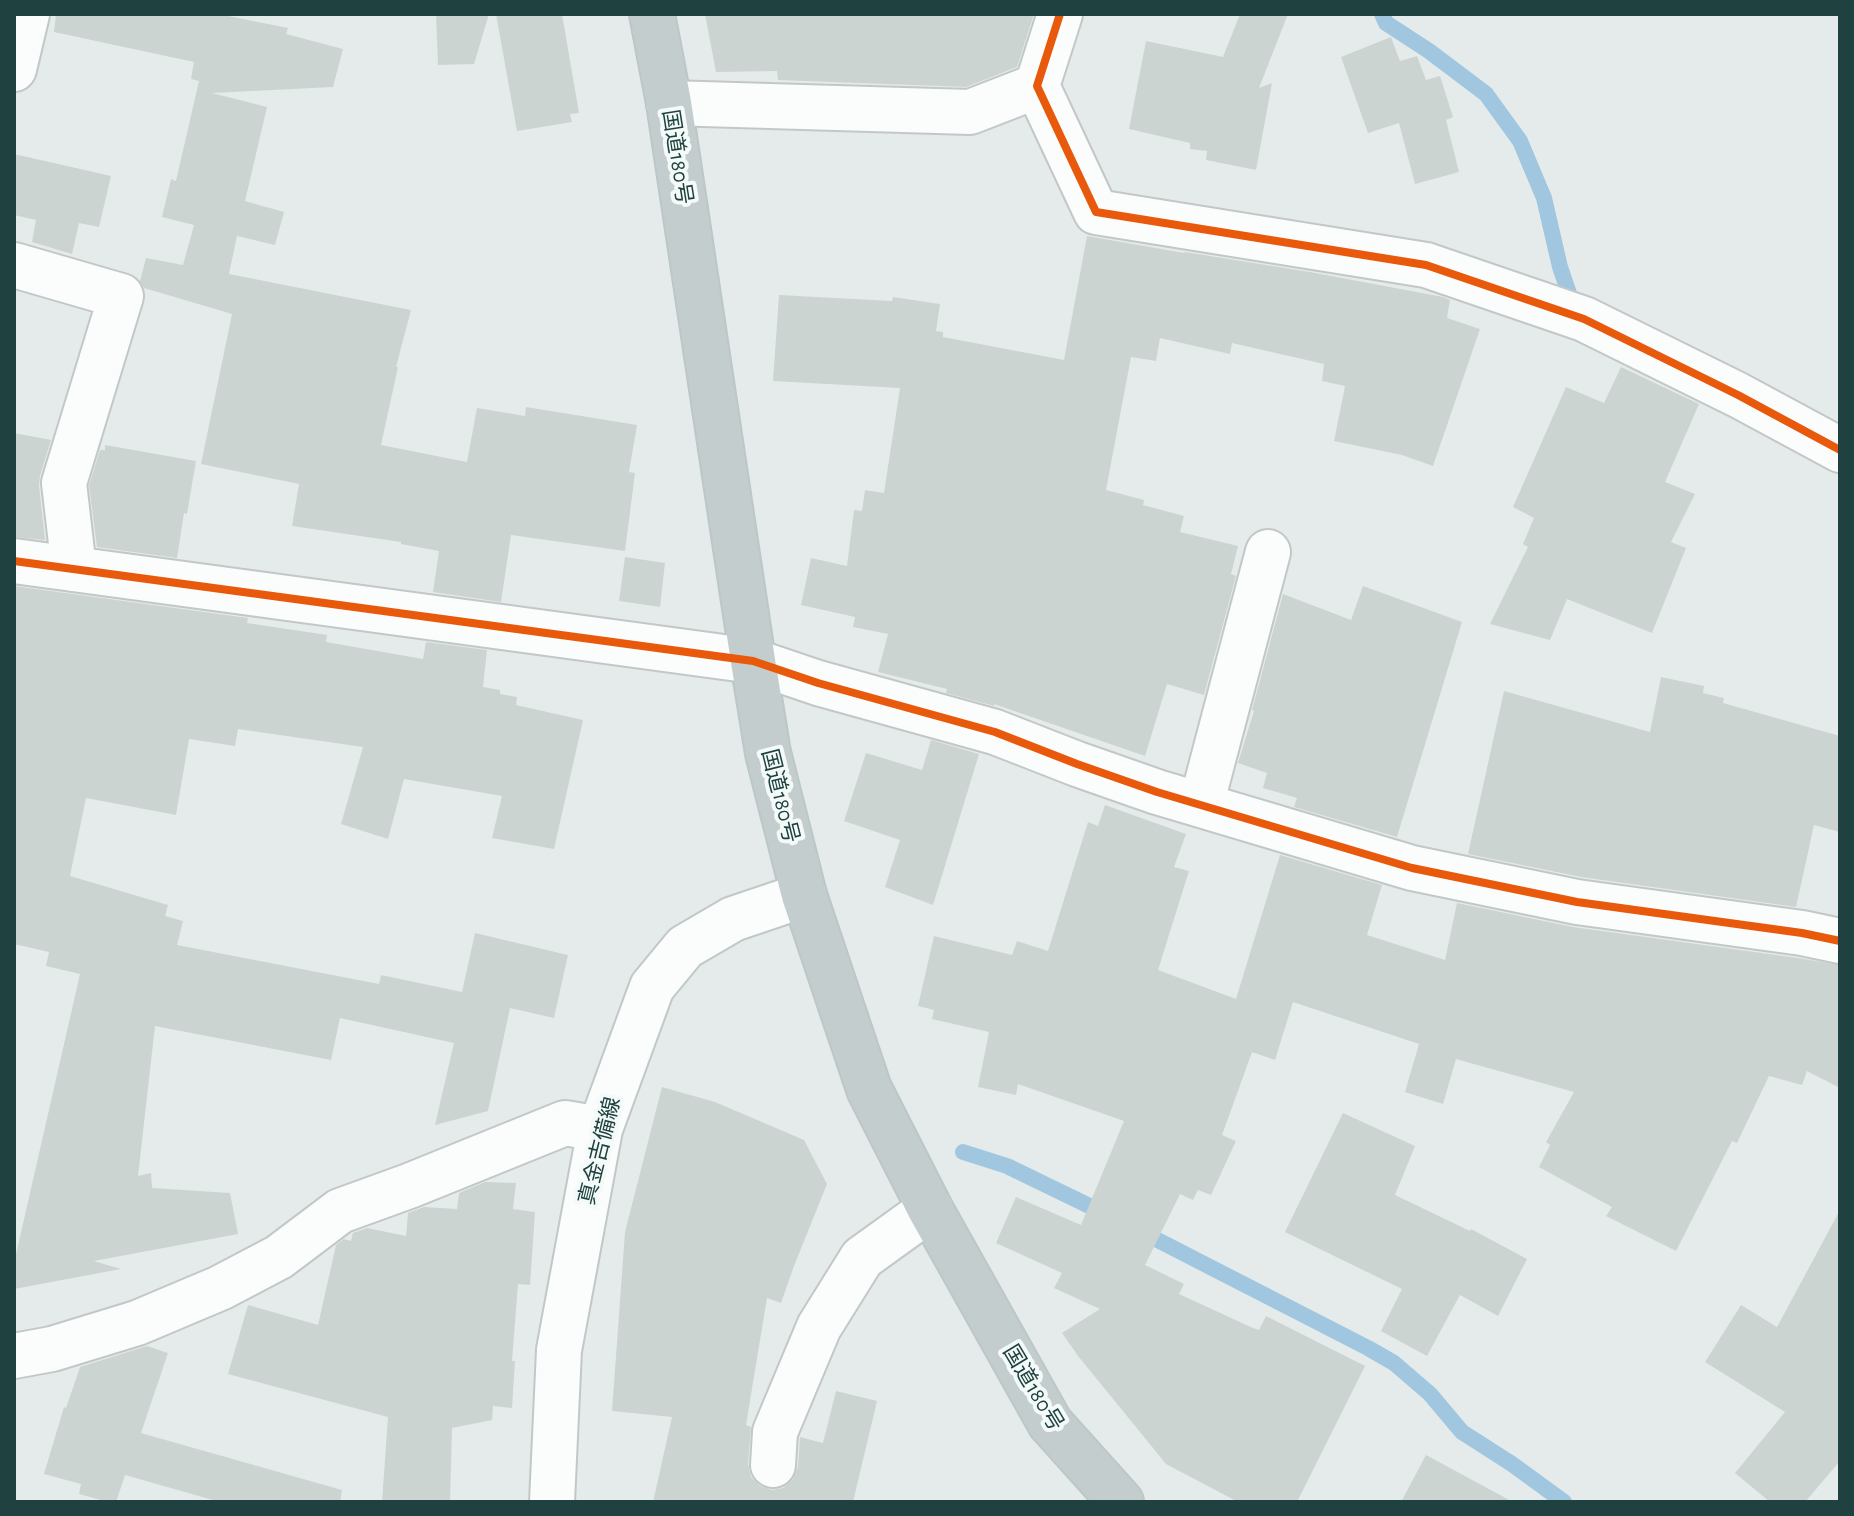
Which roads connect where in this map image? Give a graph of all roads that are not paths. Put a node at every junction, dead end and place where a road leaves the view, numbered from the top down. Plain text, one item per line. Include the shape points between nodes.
1 (27, 14) edge
2 (652, 14) edge
3 (1060, 14) edge
4 (14, 69) edge
5 (1037, 86) junction
6 (669, 103) junction
7 (14, 265) edge
8 (1840, 450) edge
9 (1268, 552) dead end
10 (14, 561) edge
11 (74, 569) junction
12 (753, 661) junction
13 (1201, 805) junction
14 (804, 895) junction
15 (1840, 941) edge
16 (600, 1129) junction
17 (930, 1209) junction
18 (14, 1356) edge
19 (773, 1465) dead end
20 (552, 1502) edge
21 (1121, 1502) edge

1 - 4 street
2 - 6 highway, 国道180号
3 - 5 street
5 - 6 street via 970,112
5 - 8 street via 1096,212 1426,265 1584,319
6 - 12 highway, 国道180号
7 - 11 street via 121,296 64,483
9 - 13 street
10 - 11 street
11 - 12 street
12 - 13 street via 995,732
12 - 14 highway, 国道180号 via 768,753
13 - 15 street via 1427,871 1577,902
14 - 16 street, 真金吉備線 via 733,919 685,947 652,987
14 - 17 highway, 国道180号 via 869,1089
16 - 18 street via 565,1123 340,1211 279,1257 220,1288 137,1323
16 - 20 street, 真金吉備線 via 559,1350
17 - 19 street via 862,1258 819,1327 775,1432
17 - 21 highway, 国道180号 via 1050,1423

